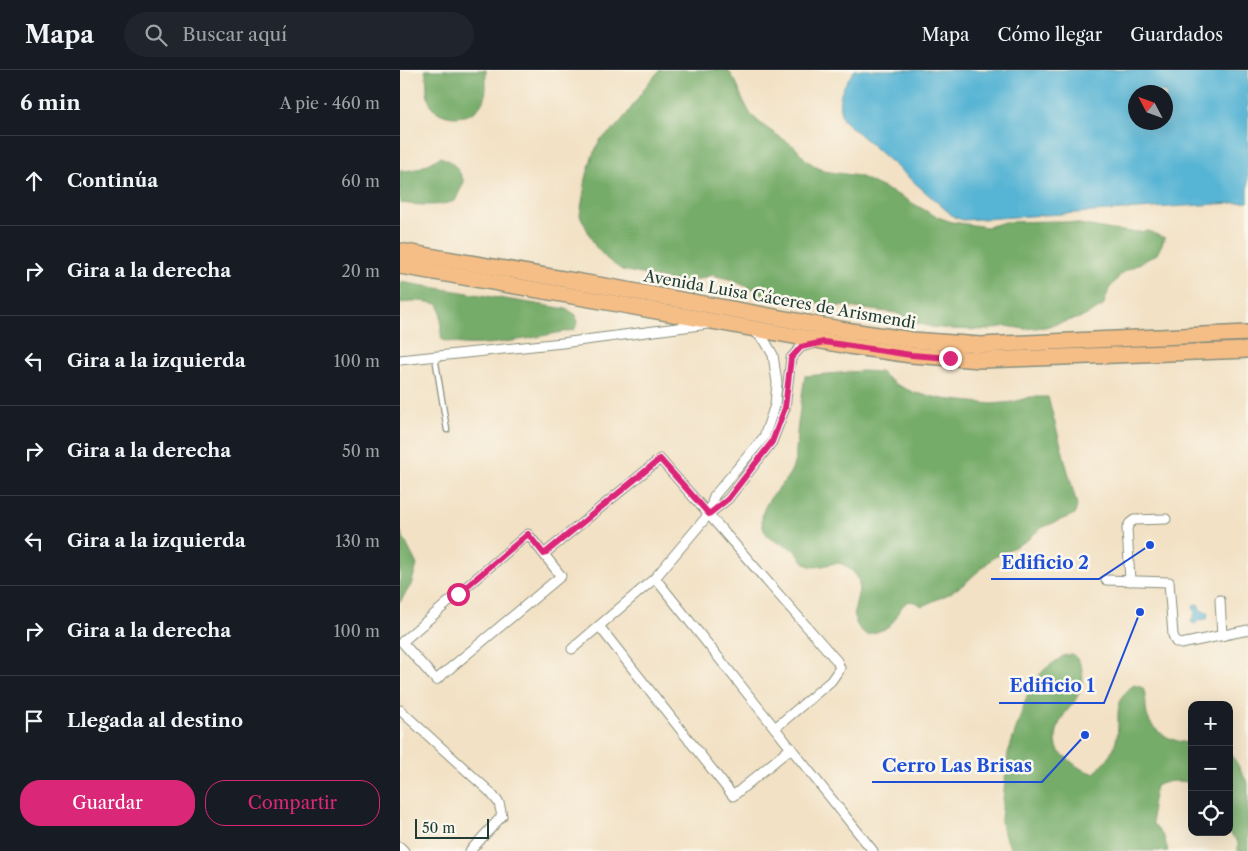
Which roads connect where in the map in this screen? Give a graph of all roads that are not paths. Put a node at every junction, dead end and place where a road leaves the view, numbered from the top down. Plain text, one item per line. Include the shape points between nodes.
1 (400, 251) edge
2 (400, 266) edge
3 (720, 322) junction
4 (751, 328) junction
5 (1248, 333) edge
6 (824, 342) junction
7 (1248, 350) edge
8 (435, 357) junction
9 (400, 360) edge
10 (775, 424) junction
11 (447, 430) dead end
12 (728, 479) junction
13 (736, 488) junction
14 (709, 514) junction
15 (1166, 518) dead end
16 (544, 554) junction
17 (655, 578) junction
18 (1106, 580) dead end
19 (1130, 581) junction
20 (1220, 600) dead end
21 (599, 626) junction
22 (1248, 630) edge
23 (1222, 636) junction
24 (572, 649) dead end
25 (400, 710) edge
26 (774, 728) junction
27 (791, 748) junction
28 (400, 847) edge
29 (404, 851) edge
30 (470, 851) edge
31 (873, 851) edge

1 - 5 main road, Avenida Luisa Cáceres de Arismendi via 912,340 981,345
2 - 3 main road, Avenida Luisa Cáceres de Arismendi
3 - 4 main road, Avenida Luisa Cáceres de Arismendi
3 - 8 street
4 - 6 main road, Avenida Luisa Cáceres de Arismendi
4 - 10 street via 765,340 773,354 777,383
6 - 7 main road, Avenida Luisa Cáceres de Arismendi via 911,355 981,360
6 - 10 street via 801,347 791,358 785,408
8 - 9 street
8 - 11 lane
10 - 12 street
10 - 13 street via 772,442
12 - 13 street
12 - 14 street via 714,496
13 - 14 street
14 - 16 street via 660,459
14 - 17 street
14 - 26 street via 840,668 831,681
15 - 19 street via 1134,520 1127,528
16 - 16 street via 528,534 402,642 436,680 561,576
17 - 21 street
17 - 26 street
18 - 19 street
19 - 23 street via 1170,582 1176,642 1181,644
20 - 23 street
21 - 24 street
21 - 27 street via 733,796
22 - 23 street
25 - 30 street via 499,803 502,816
26 - 27 street
27 - 31 street
28 - 29 street

